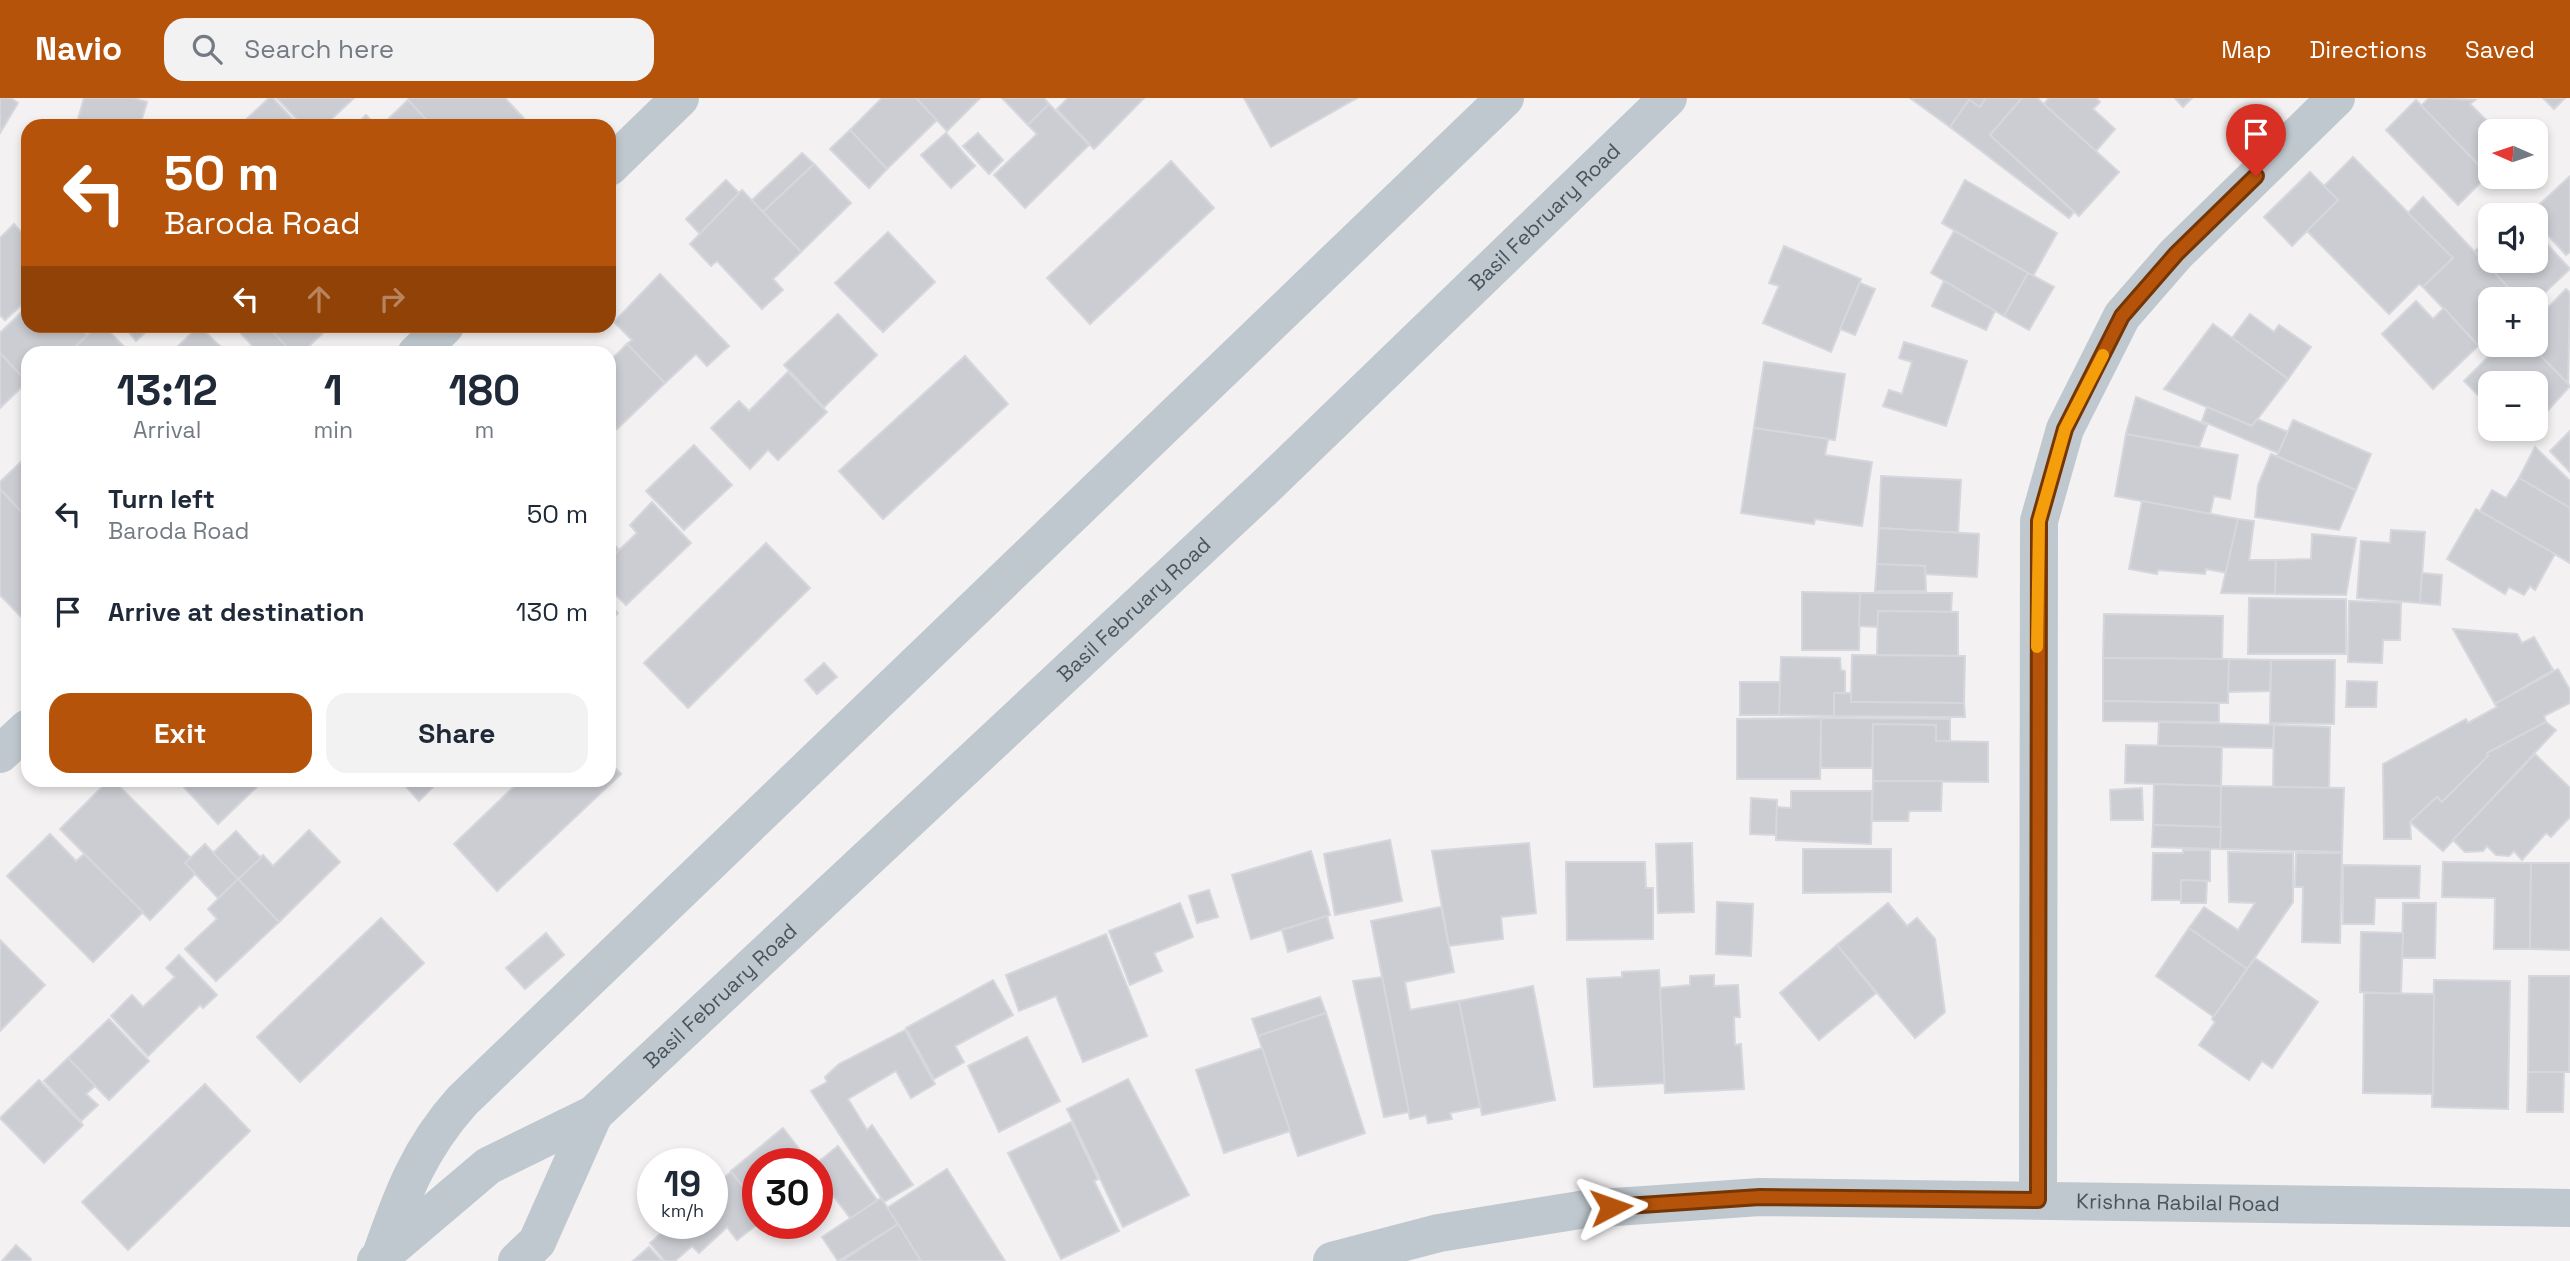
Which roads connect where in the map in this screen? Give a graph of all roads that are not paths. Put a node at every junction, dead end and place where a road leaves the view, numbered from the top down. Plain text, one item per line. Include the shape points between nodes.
1 (680, 98) edge
2 (1505, 98) edge
3 (1668, 98) edge
4 (2336, 98) edge
5 (616, 160) edge
6 (437, 333) edge
7 (424, 346) edge
8 (21, 734) edge
9 (0, 754) edge
10 (594, 1114) junction
11 (2038, 1200) junction
12 (2570, 1208) edge
13 (378, 1259) edge
14 (517, 1261) edge
15 (1332, 1261) edge

1 - 5 street
2 - 13 street via 462,1101 436,1130 406,1182
3 - 10 street, Basil February Road via 1261,491
4 - 11 street via 2176,254 2122,316 2065,429 2039,521
6 - 7 street
8 - 9 street
10 - 13 street, Basil February Road via 488,1166
10 - 14 street, Basil February Road via 537,1242
11 - 12 street, Krishna Rabilal Road
11 - 15 street, Krishna Rabilal Road via 1760,1197 1587,1209 1438,1233

